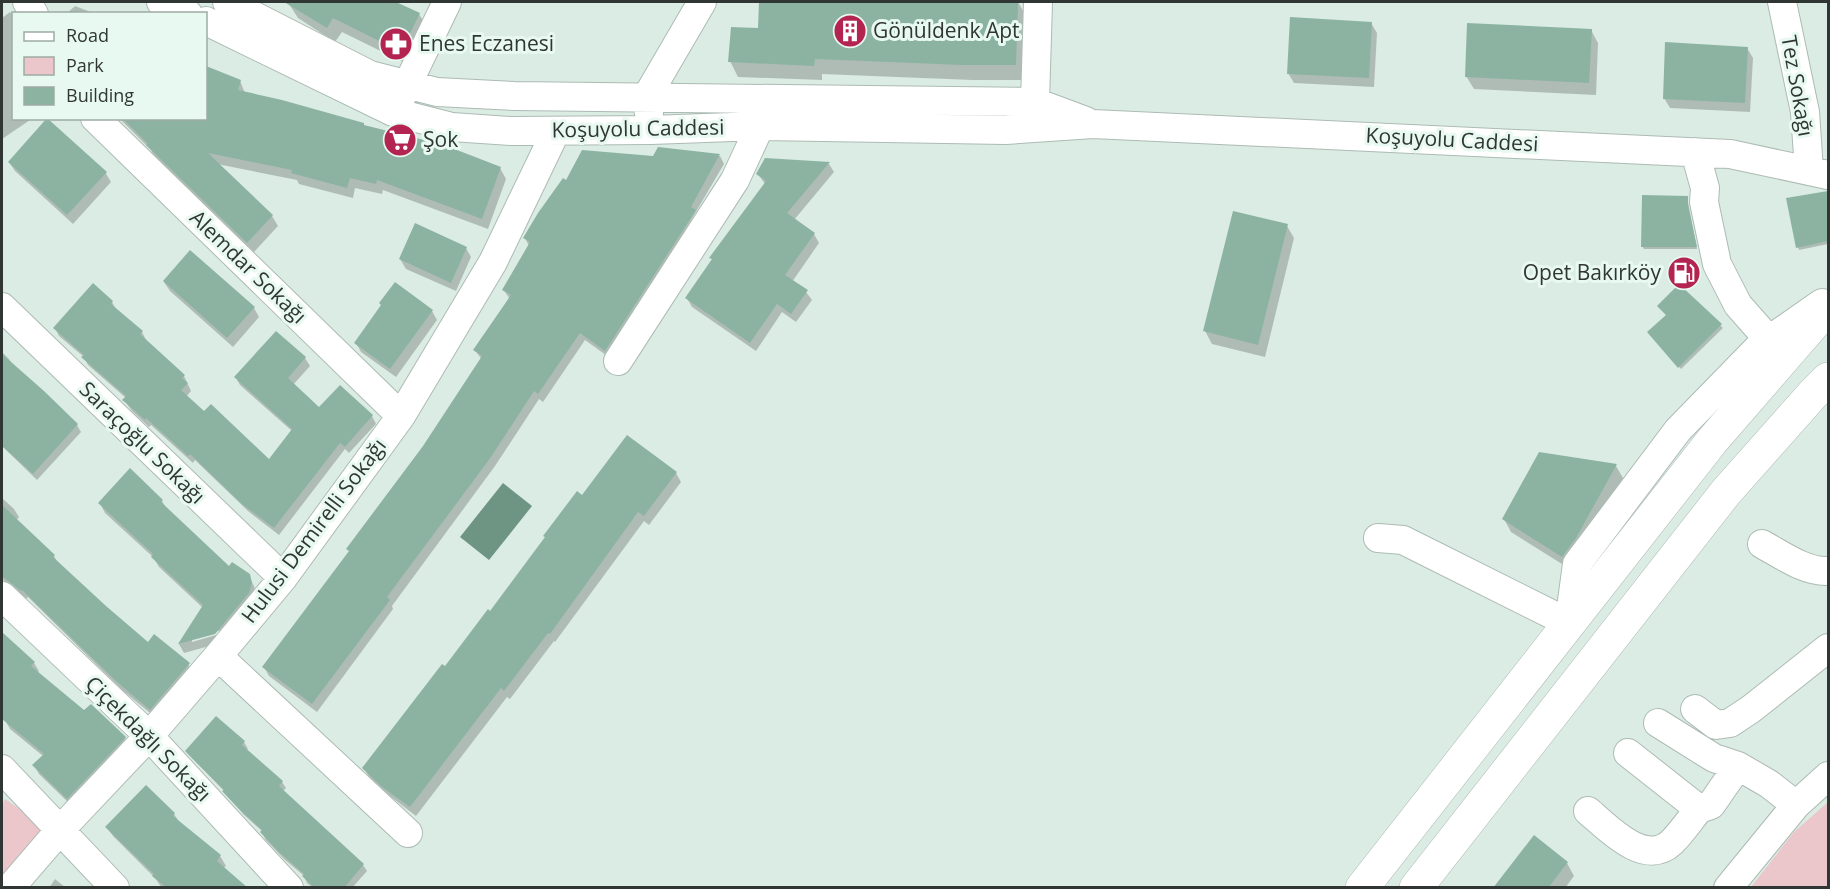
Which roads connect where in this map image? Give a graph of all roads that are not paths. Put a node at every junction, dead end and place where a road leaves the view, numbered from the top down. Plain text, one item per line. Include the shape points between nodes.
1 (161, 2) edge
2 (447, 2) edge
3 (702, 2) edge
4 (1038, 2) edge
5 (1782, 2) edge
6 (184, 12) edge
7 (227, 12) edge
8 (407, 86) junction
9 (646, 98) junction
10 (1035, 102) junction
11 (393, 112) junction
12 (97, 120) edge
13 (1093, 124) junction
14 (760, 126) junction
15 (651, 130) junction
16 (556, 131) junction
17 (1695, 152) junction
18 (1822, 171) edge
19 (1828, 299) edge
20 (2, 307) edge
21 (1828, 307) edge
22 (1769, 340) junction
23 (618, 361) dead end
24 (1828, 379) edge
25 (401, 416) junction
26 (1378, 538) dead end
27 (1762, 544) dead end
28 (1828, 571) edge
29 (283, 578) junction
30 (2, 596) edge
31 (1569, 623) junction
32 (1828, 648) edge
33 (218, 656) junction
34 (1695, 709) dead end
35 (1659, 723) dead end
36 (149, 736) junction
37 (1628, 753) dead end
38 (1738, 766) junction
39 (2, 769) edge
40 (1828, 776) edge
41 (1796, 805) junction
42 (1699, 809) junction
43 (1588, 811) dead end
44 (60, 830) junction
45 (408, 833) dead end
46 (10, 888) edge
47 (115, 888) edge
48 (289, 888) edge
49 (1362, 888) edge
50 (1416, 888) edge
51 (1728, 888) edge

1 - 6 street
2 - 8 street
3 - 9 street
4 - 10 street
5 - 18 street, Tez Sokağı
7 - 8 street, Koşuyolu Caddesi via 369,75
7 - 11 street, Koşuyolu Caddesi
8 - 9 street, Koşuyolu Caddesi via 436,92 514,96
8 - 11 street
9 - 10 street, Koşuyolu Caddesi
9 - 15 street
10 - 13 street, Koşuyolu Caddesi
11 - 16 street, Koşuyolu Caddesi via 452,127
12 - 25 street, Alemdar Sokağı
13 - 14 street, Koşuyolu Caddesi via 1006,130
13 - 17 street, Koşuyolu Caddesi
14 - 15 street, Koşuyolu Caddesi
14 - 23 street via 735,180
15 - 16 street, Koşuyolu Caddesi
16 - 25 street, Hulusi Demirelli Sokağı via 493,262
17 - 18 street, Koşuyolu Caddesi via 1730,154
17 - 22 street via 1717,264 1738,305
19 - 22 street
20 - 29 street, Saraçoğlu Sokağı
21 - 31 main road via 1712,441
22 - 31 street via 1678,430 1577,564
24 - 50 main road via 1726,492
25 - 29 street, Hulusi Demirelli Sokağı
26 - 31 street via 1403,540
27 - 28 street via 1799,564
29 - 33 street, Hulusi Demirelli Sokağı
30 - 36 street, Çiçekdağlı Sokağı
31 - 49 main road
32 - 34 street via 1730,723 1716,725
33 - 36 street, Hulusi Demirelli Sokağı
33 - 45 street
35 - 38 street via 1714,758
36 - 44 street, Hulusi Demirelli Sokağı
36 - 48 street, Çiçekdağlı Sokağı
37 - 42 street
38 - 41 street
38 - 42 street via 1712,805
39 - 44 street
40 - 41 street
41 - 51 street
42 - 43 street via 1671,843 1660,850 1645,850 1624,841
44 - 46 street, Hulusi Demirelli Sokağı
44 - 47 street

